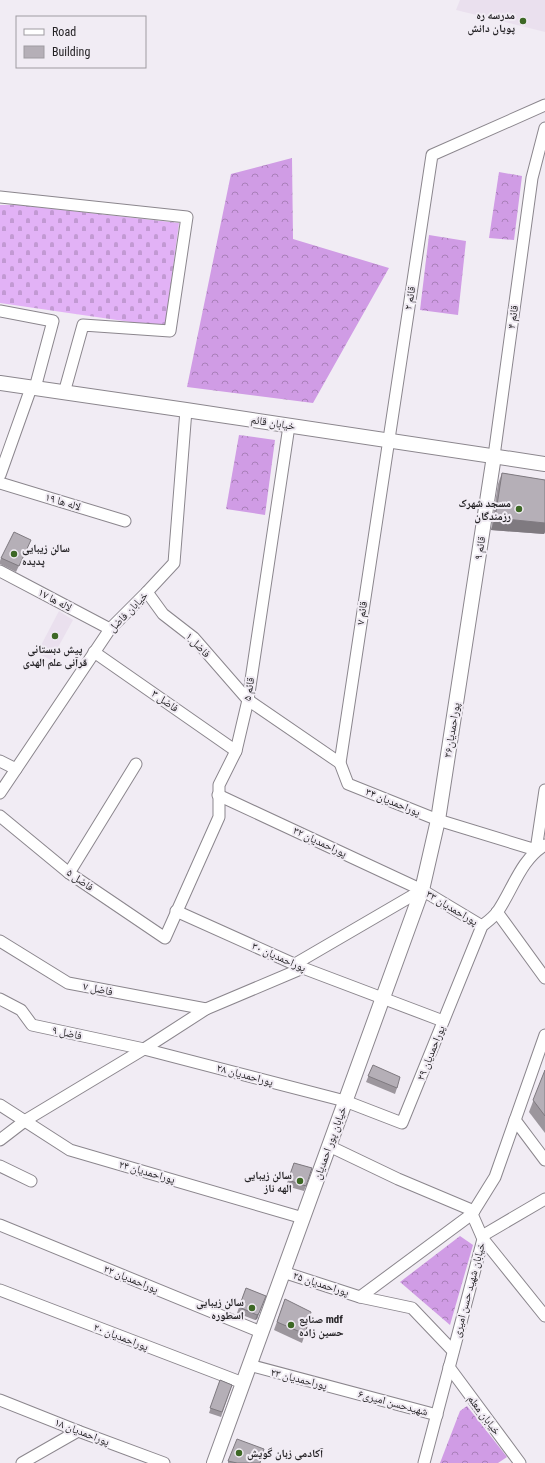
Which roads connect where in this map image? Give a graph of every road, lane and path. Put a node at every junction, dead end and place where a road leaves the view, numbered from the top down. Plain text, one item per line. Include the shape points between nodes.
1 (545, 105) edge
2 (545, 128) edge
3 (0, 197) edge
4 (0, 311) edge
5 (0, 383) edge
6 (33, 388) junction
7 (64, 393) junction
8 (186, 410) junction
9 (289, 426) junction
10 (388, 440) junction
11 (494, 456) junction
12 (545, 464) edge
13 (0, 475) edge
14 (0, 483) edge
15 (125, 521) dead end
16 (0, 571) edge
17 (147, 592) junction
18 (110, 629) junction
19 (466, 640) joint
20 (94, 652) junction
21 (248, 700) junction
22 (236, 751) junction
23 (0, 761) edge
24 (340, 763) junction
25 (136, 764) dead end
26 (16, 769) junction
27 (348, 784) joint
28 (545, 790) edge
29 (0, 793) edge
30 (218, 795) junction
31 (0, 816) edge
32 (438, 820) junction
33 (540, 848) edge
34 (69, 873) junction
35 (422, 890) junction
36 (176, 911) junction
37 (498, 912) junction
38 (482, 926) junction
39 (165, 938) joint
40 (0, 941) edge
41 (299, 966) junction
42 (545, 978) edge
43 (383, 998) junction
44 (0, 999) edge
45 (206, 1009) junction
46 (443, 1021) junction
47 (545, 1035) edge
48 (144, 1049) junction
49 (345, 1101) junction
50 (0, 1105) edge
51 (26, 1120) junction
52 (515, 1120) junction
53 (0, 1140) edge
54 (329, 1146) junction
55 (545, 1160) edge
56 (0, 1166) edge
57 (32, 1181) dead end
58 (545, 1199) edge
59 (473, 1213) junction
60 (303, 1218) junction
61 (0, 1224) edge
62 (483, 1238) junction
63 (283, 1272) junction
64 (0, 1290) edge
65 (360, 1297) junction
66 (545, 1316) edge
67 (261, 1332) junction
68 (453, 1351) junction
69 (249, 1366) junction
70 (449, 1367) junction
71 (243, 1383) junction
72 (349, 1391) joint
73 (0, 1400) edge
74 (437, 1415) junction
75 (78, 1431) junction
76 (22, 1463) edge
77 (164, 1463) edge
78 (214, 1463) edge
79 (424, 1463) edge
80 (520, 1463) edge

1 - 10 street, قائم ۲ via 432,155
2 - 11 street, قائم ۴ via 532,178
3 - 7 street via 187,217 170,331 82,325
4 - 6 street via 53,321
5 - 6 street, خیابان قائم
6 - 7 street, خیابان قائم
6 - 13 street
7 - 8 street, خیابان قائم
8 - 9 street, خیابان قائم
8 - 17 street, خیابان فاضل via 174,563
9 - 10 street, خیابان قائم
9 - 21 street, قائم ۵
10 - 11 street, خیابان قائم
10 - 24 street, قائم ۷
11 - 12 street, خیابان قائم
11 - 19 street, قائم ۹
14 - 15 street, لاله ها ۱۹
16 - 18 street, لاله ها ۱۷
17 - 18 street, خیابان فاضل
17 - 21 street, فاضل ۱ via 163,614 194,638
18 - 20 street, خیابان فاضل
19 - 32 street, پوراحمدیان۳۶
20 - 22 street, فاضل ۳
20 - 26 street, خیابان فاضل
21 - 22 street, قائم ۵
21 - 24 street, فاضل ۱
22 - 30 street, قائم ۵ via 219,785
23 - 26 street
24 - 27 street, قائم ۷
25 - 34 street
26 - 29 street, خیابان فاضل
27 - 32 street, پوراحمدیان ۳۴
28 - 33 street
30 - 35 street, پوراحمدیان ۳۲
30 - 36 street, قائم ۵ via 219,817
31 - 34 street, فاضل ۵
32 - 33 street, پوراحمدیان ۳۴
32 - 35 street, خیابان پور احمدیان
33 - 37 street via 527,861
34 - 39 street, فاضل ۵
35 - 38 street, پوراحمدیان ۳۳
35 - 41 street
35 - 43 street, خیابان پور احمدیان
36 - 39 street, قائم ۵
36 - 41 street, پوراحمدیان ۳۰
37 - 38 street
37 - 42 street
38 - 46 street, پوراحمدیان ۲۹
40 - 45 street, فاضل ۷ via 68,983
41 - 43 street, پوراحمدیان ۳۰
41 - 45 street
43 - 46 street, پوراحمدیان ۳۰
43 - 49 street, خیابان پور احمدیان
44 - 48 street, فاضل ۹ via 21,1010 32,1025
45 - 48 street
46 - 49 street, پوراحمدیان ۲۹ via 402,1123
47 - 52 street
48 - 49 street, پوراحمدیان ۲۸
48 - 51 street
49 - 54 street, خیابان پور احمدیان
50 - 51 street, پوراحمدیان ۲۴
51 - 53 street
51 - 60 street, پوراحمدیان ۲۴ via 70,1150
52 - 55 street
52 - 59 street via 495,1177
54 - 59 street
54 - 60 street, خیابان پور احمدیان
56 - 57 street
58 - 62 street
59 - 62 street, خیابان شهید حسن امیری
59 - 65 street
60 - 63 street, خیابان پور احمدیان
61 - 67 street, پوراحمدیان ۲۲
62 - 66 street
62 - 68 street, خیابان شهید حسن امیری
63 - 65 street, پوراحمدیان ۲۵
63 - 67 street, خیابان پور احمدیان
64 - 71 street, پوراحمدیان ۲۰
65 - 68 street, پوراحمدیان ۲۵ via 412,1308
67 - 69 street, خیابان پور احمدیان
68 - 70 street, خیابان شهید حسن امیری
69 - 71 street, خیابان پور احمدیان
69 - 72 street, پوراحمدیان ۲۳
70 - 74 street, خیابان شهید حسن امیری
70 - 80 street, خیابان معلم
71 - 78 street, خیابان پور احمدیان
72 - 74 street, شهیدحسن امیری۶
73 - 75 street, پوراحمدیان ۱۸
74 - 79 street, خیابان شهید حسن امیری
75 - 76 street
75 - 77 street, پوراحمدیان ۱۸

